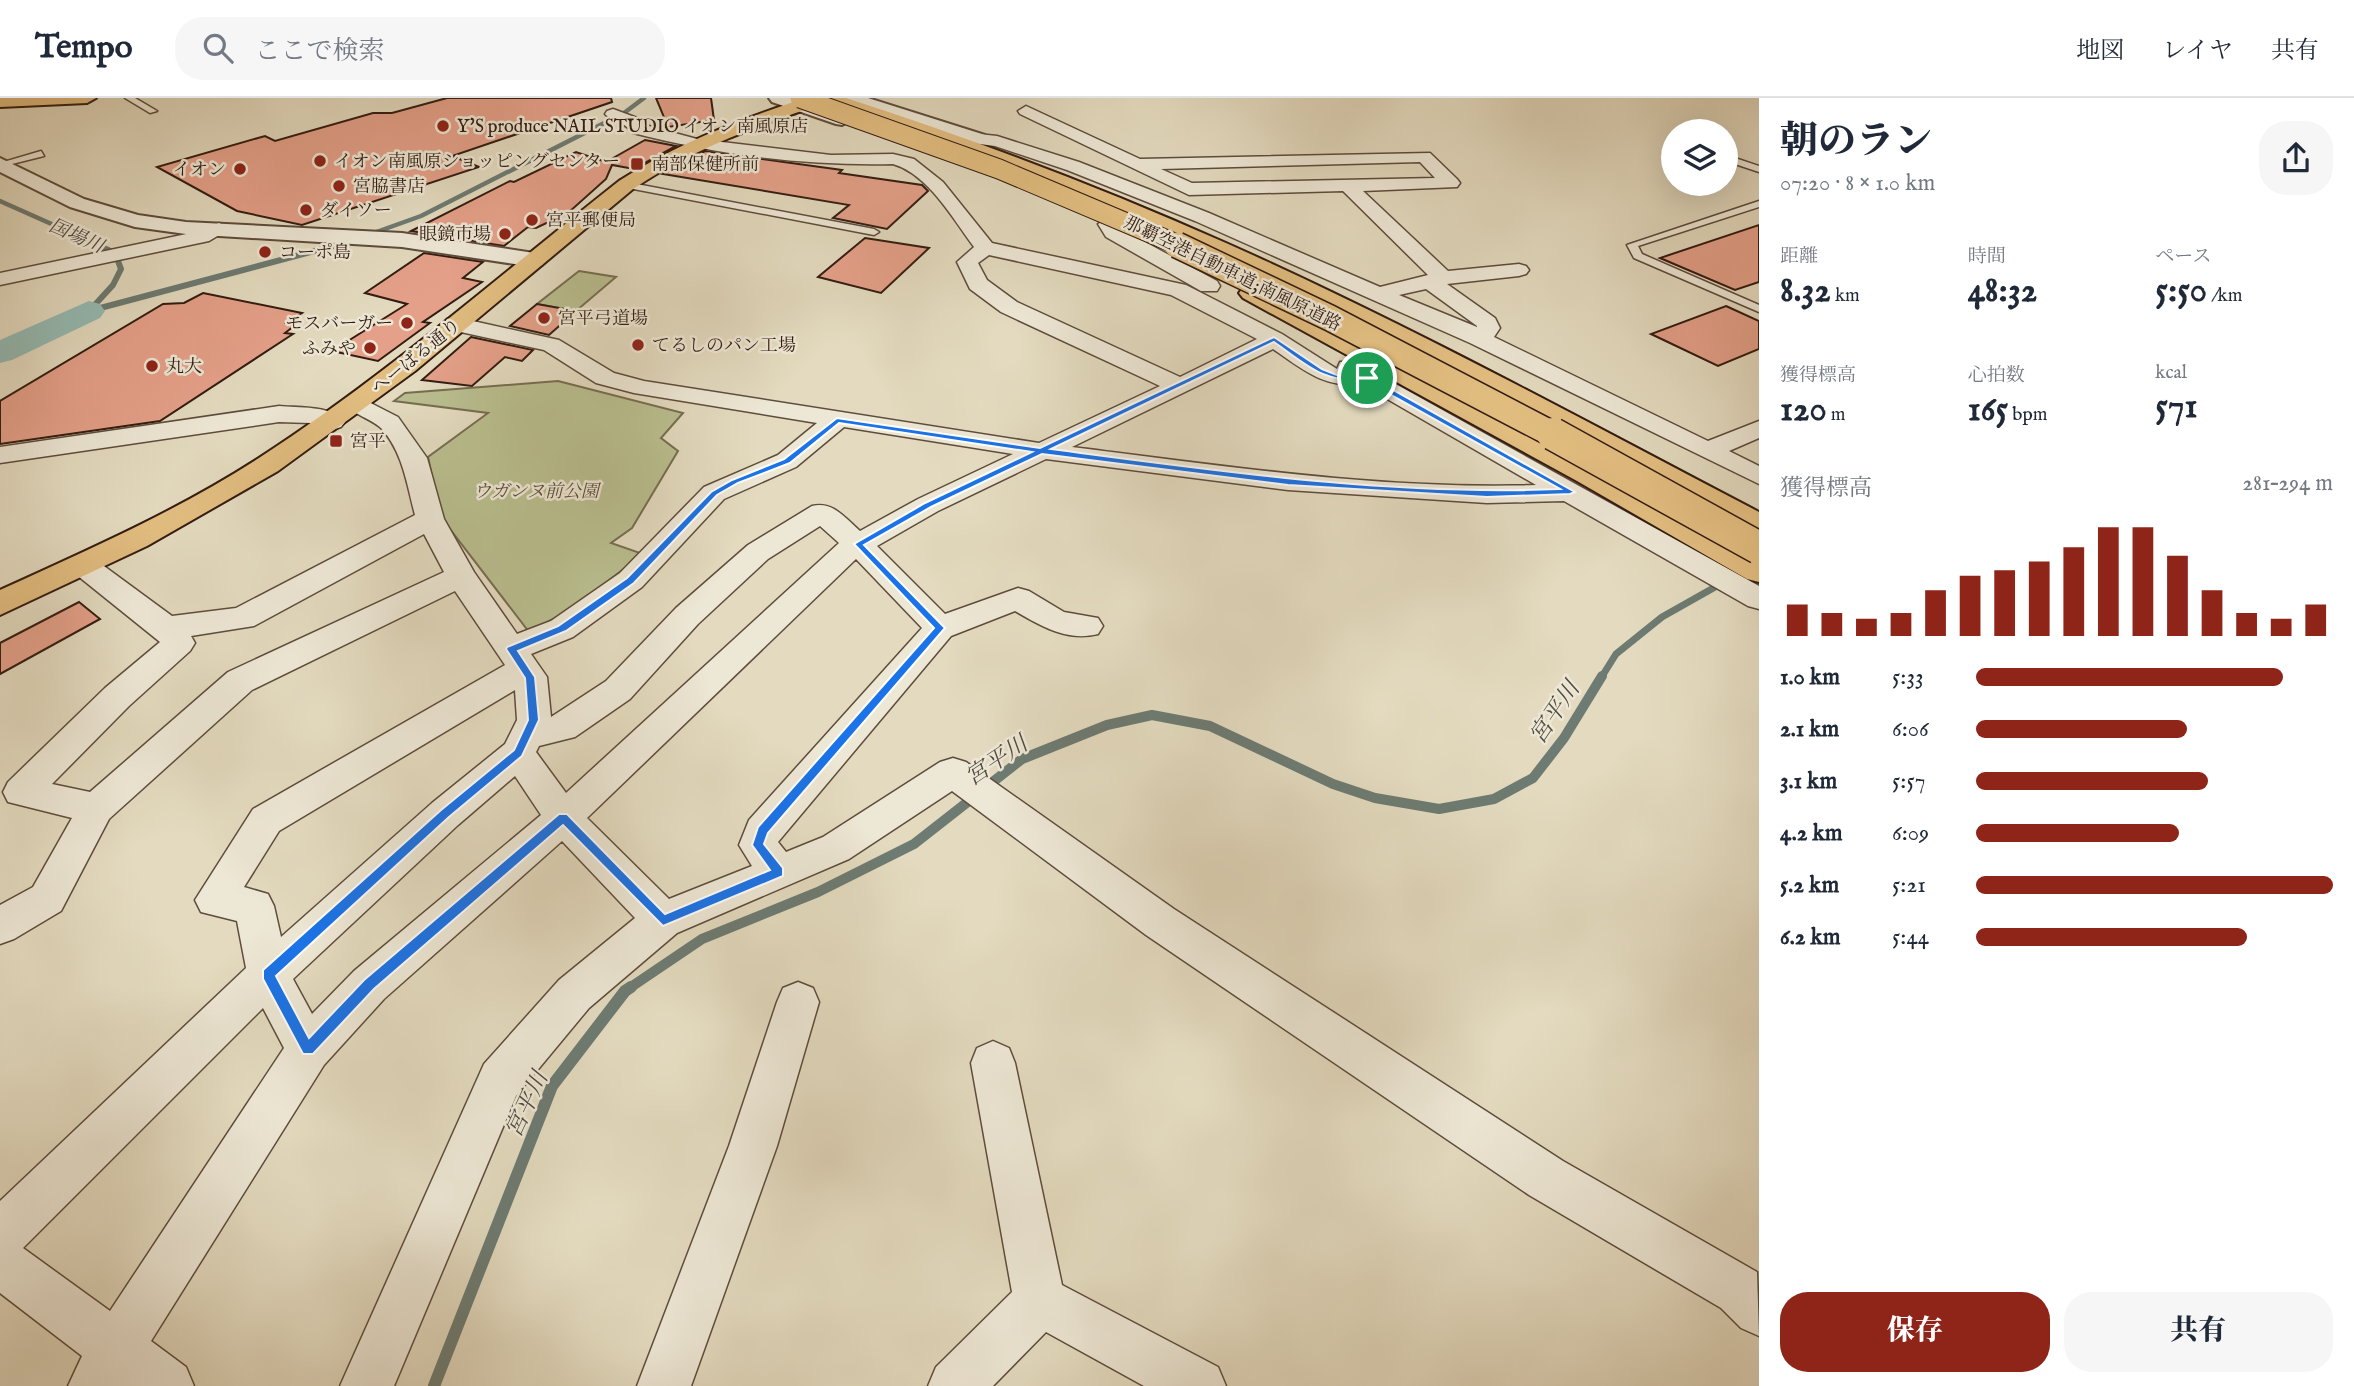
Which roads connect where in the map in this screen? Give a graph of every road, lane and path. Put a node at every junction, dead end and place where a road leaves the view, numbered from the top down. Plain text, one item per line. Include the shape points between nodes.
1 (87, 98) edge
2 (129, 98) edge
3 (830, 98) edge
4 (849, 98) edge
5 (800, 100) edge
6 (0, 102) edge
7 (1048, 102) dead end
8 (159, 108) dead end
9 (619, 117) dead end
10 (979, 133) junction
11 (697, 144) junction
12 (41, 154) dead end
13 (1738, 162) edge
14 (1136, 164) junction
15 (1, 165) edge
16 (1759, 169) edge
17 (626, 185) junction
18 (1348, 186) junction
19 (1189, 189) junction
20 (1160, 200) junction
21 (1759, 204) edge
22 (1108, 224) junction
23 (219, 229) junction
24 (874, 232) dead end
25 (985, 248) junction
26 (534, 260) junction
27 (1518, 271) dead end
28 (0, 278) edge
29 (1437, 280) junction
30 (1379, 294) junction
31 (1759, 309) edge
32 (454, 324) junction
33 (1479, 338) junction
34 (1274, 339) junction
35 (1367, 378) junction
36 (1180, 386) junction
37 (357, 403) junction
38 (837, 420) junction
39 (332, 422) junction
40 (1759, 429) edge
41 (1708, 450) junction
42 (1041, 451) junction
43 (0, 455) edge
44 (1759, 476) edge
45 (1570, 492) junction
46 (1759, 507) edge
47 (430, 519) junction
48 (1759, 525) edge
49 (858, 544) junction
50 (1759, 548) edge
51 (83, 565) junction
52 (461, 576) junction
53 (1753, 587) edge
54 (0, 604) edge
55 (1087, 626) dead end
56 (166, 628) junction
57 (940, 628) junction
58 (518, 659) junction
59 (522, 745) junction
60 (96, 808) junction
61 (563, 818) junction
62 (779, 872) junction
63 (663, 920) junction
64 (0, 926) edge
65 (268, 975) junction
66 (798, 1002) dead end
67 (308, 1049) junction
68 (993, 1063) dead end
69 (0, 1235) edge
70 (0, 1262) edge
71 (1040, 1301) junction
72 (1759, 1310) edge
73 (105, 1368) edge
74 (167, 1386) edge
75 (367, 1386) edge
76 (664, 1386) edge
77 (954, 1386) edge
78 (1199, 1386) edge

1 - 6 highway
2 - 8 lane
3 - 48 highway, 那覇空港自動車道;南風原道路 via 1027,167 1220,250 1513,395
4 - 10 street
5 - 11 highway, へーばる通り
5 - 22 street
5 - 50 highway, 那覇空港自動車道;南風原道路, bridge via 1007,172 1203,257 1494,404
7 - 14 street via 1021,113
9 - 11 street via 639,129
10 - 20 street
10 - 46 highway via 1391,316
11 - 17 highway, へーばる通り
11 - 25 street via 831,160 908,163 937,186
12 - 15 lane
13 - 16 lane
14 - 18 street via 1424,158 1451,183
14 - 19 street
15 - 23 street via 115,217
17 - 24 lane
17 - 26 highway, へーばる通り
18 - 19 street
18 - 29 street
19 - 20 street
20 - 30 street
21 - 31 lane via 1632,245 1638,256
22 - 35 street via 1113,233
22 - 53 highway via 1267,300 1417,382
23 - 26 street via 402,240
23 - 28 street via 190,240
25 - 34 street via 1178,290
25 - 36 street via 967,261 978,284 1009,307
26 - 32 highway, へーばる通り
27 - 29 street
29 - 30 street
29 - 33 street via 1487,323 1486,334
30 - 33 street
32 - 37 highway, へーばる通り
32 - 38 street via 551,345 606,377 643,387
33 - 41 street
34 - 35 street via 1341,379
34 - 36 street
35 - 45 street
36 - 42 street
37 - 39 highway, へーばる通り
37 - 47 street via 389,422 414,458
38 - 42 street
38 - 58 street via 787,461 714,494 631,580
39 - 43 street via 279,414
39 - 51 highway, へーばる通り via 216,496
40 - 41 street
41 - 44 street
42 - 45 street via 1288,482 1487,495
42 - 49 street
45 - 53 street via 1699,565
47 - 52 street
47 - 56 street via 243,618
49 - 57 street
49 - 59 street via 822,512 758,552 687,616 618,690 563,728
49 - 61 street
51 - 54 highway, へーばる通り
51 - 56 street
52 - 58 street
52 - 60 street via 240,681
55 - 57 street via 1057,622 1018,598
56 - 60 street via 180,643 117,697 21,792
57 - 62 street via 762,831 758,845
58 - 59 street via 530,677 534,720
58 - 65 street via 266,820 215,900 254,906
59 - 61 street
59 - 65 street
60 - 64 street via 47,899
61 - 63 street
61 - 67 street via 369,985
62 - 63 street
62 - 72 street via 836,848 953,772 1160,922 1546,1178 1739,1290
63 - 75 street via 574,994 500,1080
65 - 67 street
65 - 69 street
66 - 76 street via 754,1146
67 - 73 street
68 - 71 street
70 - 73 street
71 - 77 street
71 - 78 street
73 - 74 street

